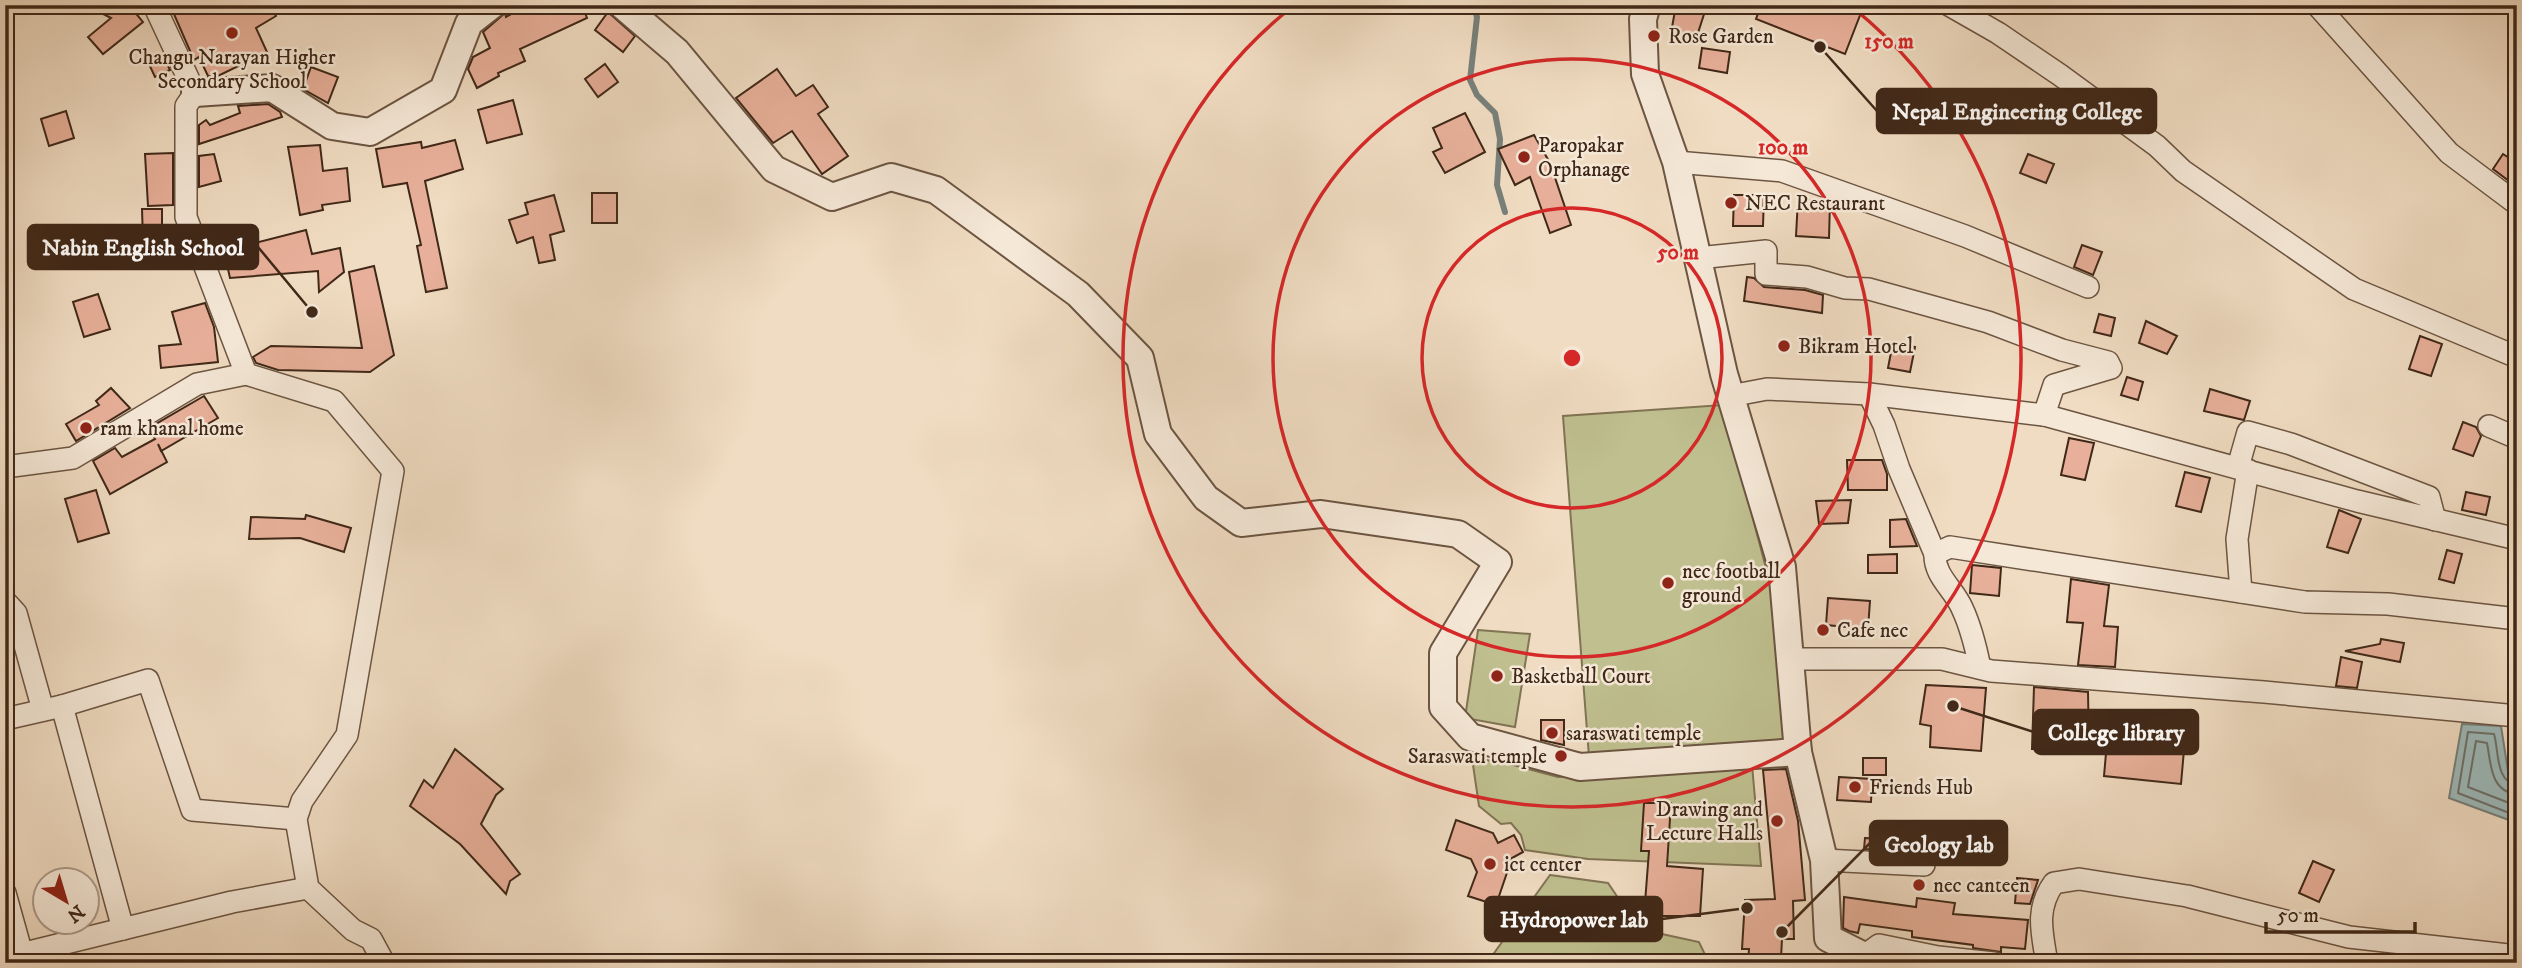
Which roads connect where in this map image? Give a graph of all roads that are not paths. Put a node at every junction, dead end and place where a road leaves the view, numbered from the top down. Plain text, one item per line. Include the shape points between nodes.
1 (492, 5) edge
2 (622, 5) edge
3 (1647, 5) edge
4 (1948, 5) edge
5 (2318, 5) edge
6 (153, 8) edge
7 (195, 93) junction
8 (1676, 162) junction
9 (2517, 204) edge
10 (1698, 258) junction
11 (2088, 287) dead end
12 (2517, 357) edge
13 (246, 374) junction
14 (1869, 394) junction
15 (1730, 396) junction
16 (2043, 415) junction
17 (2489, 426) dead end
18 (2517, 438) edge
19 (5, 467) edge
20 (2243, 468) junction
21 (2435, 520) junction
22 (2517, 539) edge
23 (1935, 554) junction
24 (2241, 592) junction
25 (5, 601) edge
26 (2517, 619) edge
27 (1790, 659) junction
28 (1980, 668) junction
29 (52, 708) junction
30 (2517, 716) edge
31 (5, 719) edge
32 (1798, 752) junction
33 (296, 820) junction
34 (1824, 860) junction
35 (1924, 865) dead end
36 (308, 888) junction
37 (5, 893) edge
38 (123, 929) junction
39 (14, 956) edge
40 (2517, 956) edge
41 (1866, 959) edge
42 (384, 963) edge
43 (1994, 963) edge
44 (2047, 963) edge

1 - 7 street via 469,23 443,90 370,132 332,126 272,88
2 - 32 street via 677,52 774,169 832,197 891,177 936,190 1078,293 1140,358 1157,434 1206,498 1241,523 1321,514 1458,534 1498,562 1443,653 1443,707 1470,737 1580,767
3 - 8 street via 1643,19 1645,74
4 - 12 street via 2060,75 2157,146 2183,172 2354,289
5 - 9 street via 2449,153
6 - 7 street
7 - 13 street via 186,106 186,217
8 - 10 street
8 - 11 street via 1782,171 1965,236
10 - 15 street
10 - 16 street via 1766,251 1766,274 1868,289 2108,362 2110,368 2054,385
13 - 19 street via 197,384 73,458
13 - 33 street via 334,401 393,471 347,735 302,801
14 - 15 street via 1767,389
14 - 16 street
14 - 23 street
15 - 27 street via 1782,567
16 - 20 street
17 - 18 street
20 - 21 street
20 - 21 street via 2248,432 2429,497
20 - 24 street via 2237,539
21 - 22 street
23 - 24 street via 1950,547 2000,553
23 - 28 street via 1934,566 1962,606
24 - 26 street via 2305,602 2388,604
25 - 29 street via 16,613
27 - 28 street via 1942,659
27 - 32 street
28 - 30 street
29 - 31 street
29 - 33 street via 148,680 192,810
29 - 38 street
32 - 34 street
33 - 36 street
34 - 35 street
34 - 41 street via 1828,938
36 - 38 street
36 - 42 street via 353,930 371,939
37 - 39 street
38 - 39 street
40 - 44 street via 2349,937 2187,896 2079,879 2054,883 2044,896 2039,917
41 - 43 street via 1879,944

